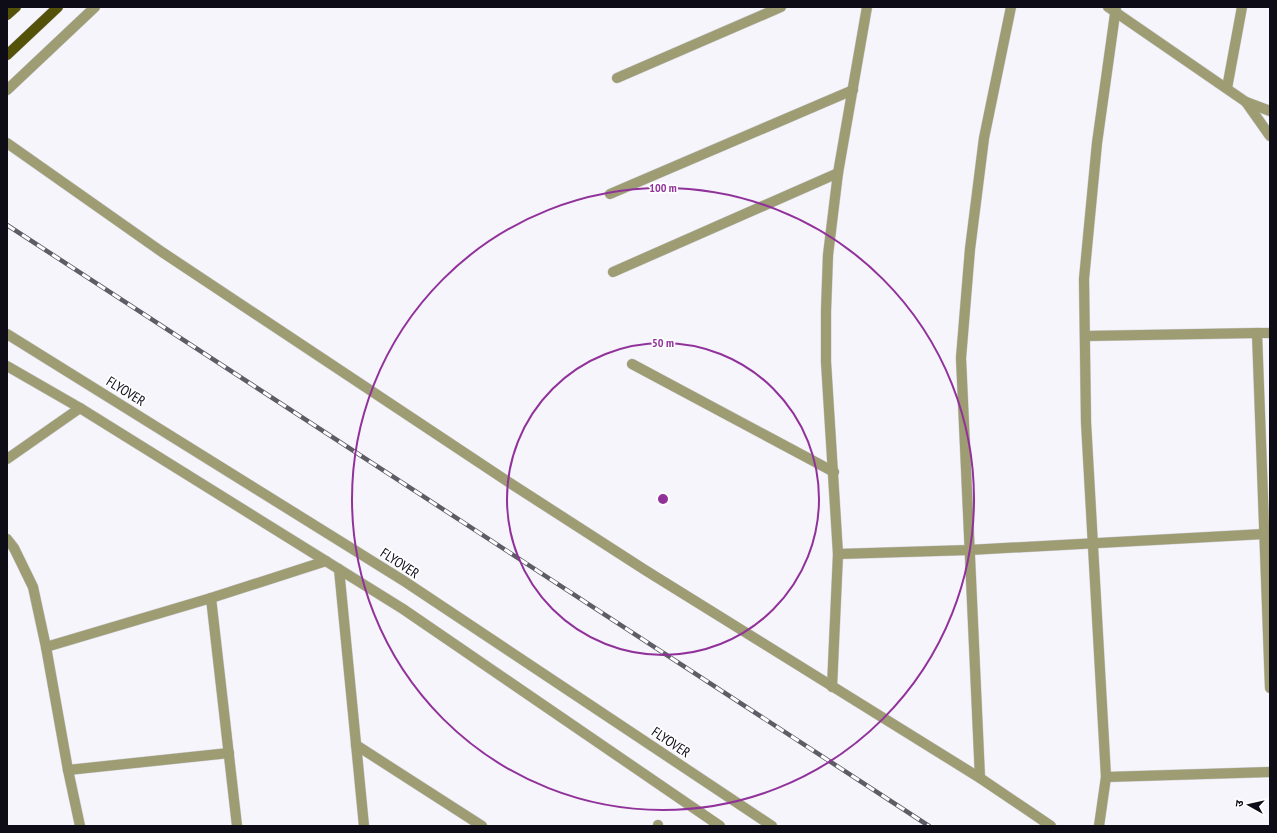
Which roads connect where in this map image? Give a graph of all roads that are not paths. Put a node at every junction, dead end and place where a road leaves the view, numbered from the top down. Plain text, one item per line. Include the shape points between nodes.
1 (16, 7) edge
2 (58, 7) edge
3 (95, 7) edge
4 (782, 7) edge
5 (867, 7) edge
6 (1011, 7) edge
7 (1242, 7) edge
8 (1113, 9) edge
9 (7, 15) edge
10 (7, 55) edge
11 (617, 78) dead end
12 (1227, 88) junction
13 (7, 90) edge
14 (853, 90) junction
15 (1246, 102) junction
16 (1270, 111) edge
17 (1270, 136) edge
18 (7, 143) edge
19 (838, 173) junction
20 (610, 194) dead end
21 (613, 272) dead end
22 (1257, 333) junction
23 (1270, 333) edge
24 (7, 334) edge
25 (1085, 336) junction
26 (632, 364) dead end
27 (7, 366) edge
28 (80, 408) junction
29 (1266, 453) edge
30 (7, 460) edge
31 (834, 472) junction
32 (1264, 534) junction
33 (7, 539) edge
34 (1093, 544) junction
35 (969, 550) junction
36 (1268, 552) edge
37 (838, 554) junction
38 (326, 561) junction
39 (339, 569) junction
40 (211, 598) junction
41 (46, 647) junction
42 (1270, 674) edge
43 (832, 687) junction
44 (1270, 688) edge
45 (356, 745) junction
46 (229, 753) junction
47 (68, 770) junction
48 (1270, 772) edge
49 (1106, 777) junction
50 (980, 778) junction
51 (80, 826) edge
52 (237, 826) edge
53 (364, 826) edge
54 (482, 826) edge
55 (720, 826) edge
56 (772, 826) edge
57 (1050, 826) edge
58 (1099, 826) edge

1 - 9 main road
2 - 10 main road
3 - 13 street
4 - 11 street
5 - 14 street
6 - 35 street via 984,138 970,249 961,358
7 - 12 street
8 - 12 street
8 - 25 street via 1084,279
12 - 15 street
14 - 19 street
14 - 20 street
15 - 16 street
15 - 17 street
18 - 43 street via 162,252 510,483
19 - 21 street
19 - 31 street via 828,255 826,310 826,362
22 - 23 street
22 - 25 street
22 - 29 street
24 - 56 street, FLYOVER via 404,581
25 - 34 street via 1086,422
26 - 31 street
27 - 28 street
28 - 30 street
28 - 38 street
29 - 32 street
31 - 37 street
32 - 34 street
32 - 36 street
33 - 41 street via 33,587
34 - 35 street
34 - 49 street
35 - 37 street
35 - 50 street
36 - 42 street
37 - 43 street
38 - 39 street
38 - 40 street
39 - 45 street
39 - 55 street via 403,609
40 - 41 street
40 - 46 street
41 - 47 street
42 - 44 street
43 - 50 street
45 - 53 street
45 - 54 street
46 - 47 street
46 - 52 street
47 - 51 street
48 - 49 street
49 - 58 street
50 - 57 street

